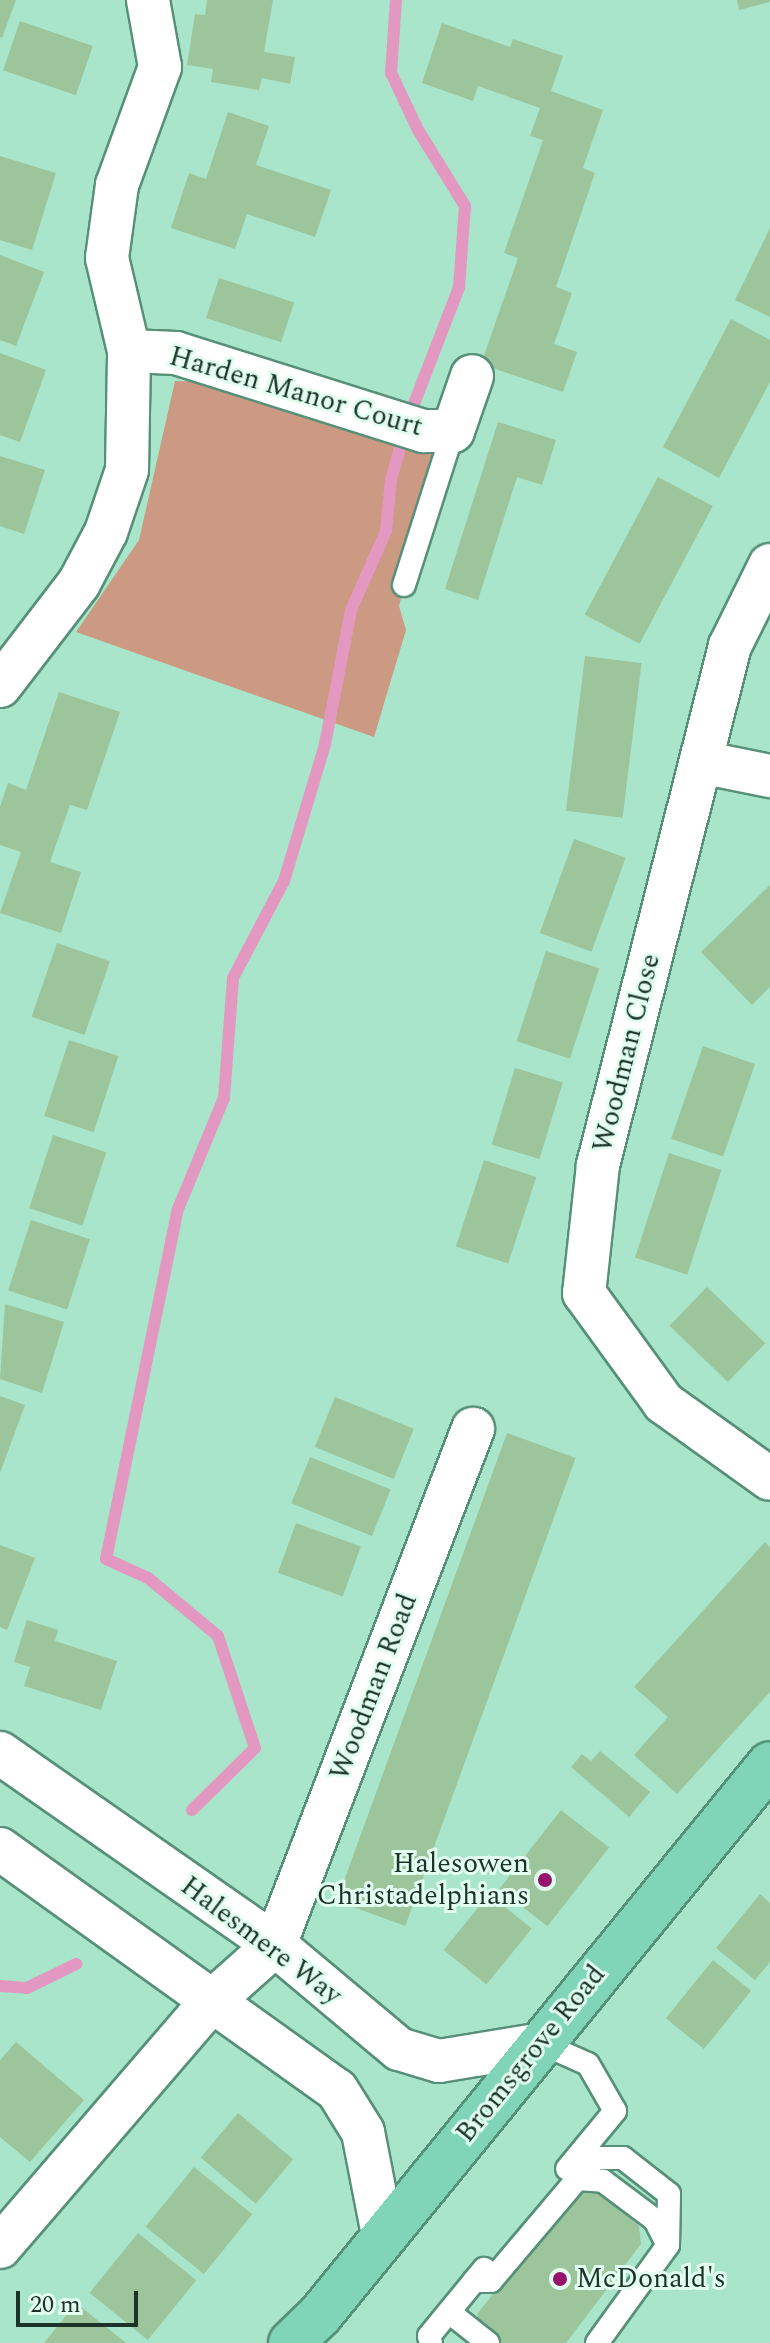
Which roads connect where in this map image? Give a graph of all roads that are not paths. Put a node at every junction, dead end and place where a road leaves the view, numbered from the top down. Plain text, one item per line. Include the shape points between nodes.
1 (148, 0) edge
2 (129, 351) junction
3 (472, 376) dead end
4 (422, 426) junction
5 (770, 565) edge
6 (404, 585) dead end
7 (0, 686) edge
8 (701, 762) junction
9 (770, 776) edge
10 (473, 1429) dead end
11 (770, 1479) edge
12 (0, 1753) edge
13 (770, 1764) edge
14 (0, 1849) edge
15 (275, 1945) junction
16 (211, 2002) junction
17 (543, 2044) junction
18 (383, 2235) junction
19 (0, 2247) edge
20 (474, 2281) junction
21 (449, 2312) junction
22 (308, 2334) edge
23 (431, 2343) edge
24 (488, 2343) edge
25 (597, 2343) edge

1 - 2 street via 160,67 117,185 107,258
2 - 4 street, Harden Manor Court via 176,353
2 - 7 street via 127,470 106,532 79,583
3 - 4 street, Harden Manor Court
4 - 6 lane
5 - 8 street, Woodman Close via 730,646
8 - 9 street
8 - 11 street, Woodman Close via 598,1165 584,1293 664,1403
10 - 15 street, Woodman Road
12 - 15 street, Halesmere Way
13 - 17 main road, Bromsgrove Road
14 - 16 street
15 - 16 street
15 - 17 street, Halesmere Way via 399,2049 439,2061
16 - 18 street via 337,2090 363,2132
16 - 19 street
17 - 18 main road, Bromsgrove Road
17 - 20 lane via 588,2064 615,2111
18 - 22 main road, Bromsgrove Road
20 - 21 lane
20 - 25 lane via 491,2281 577,2179 603,2181 655,2220 668,2245
21 - 23 lane via 429,2336
21 - 24 lane

